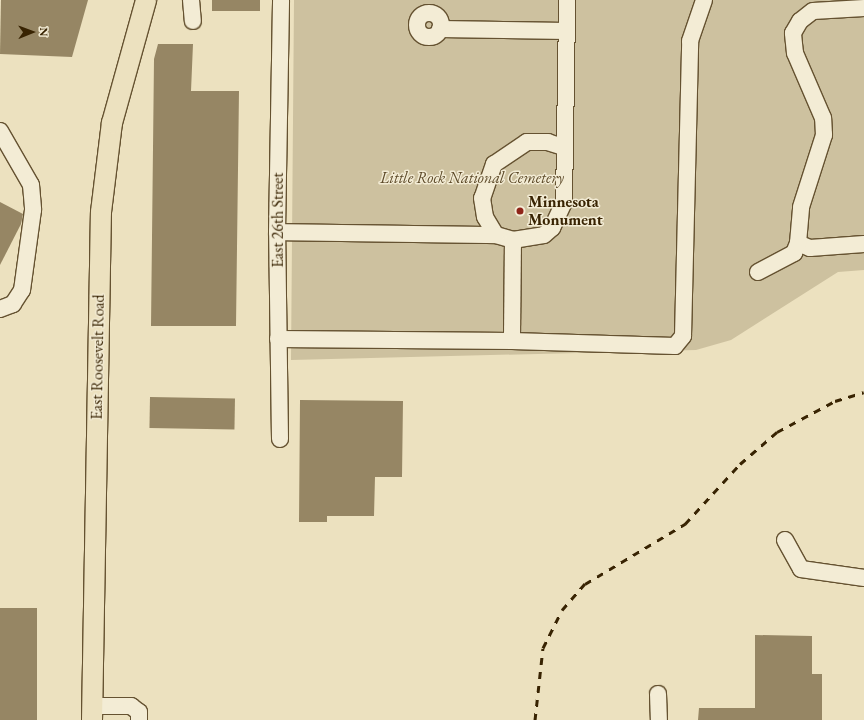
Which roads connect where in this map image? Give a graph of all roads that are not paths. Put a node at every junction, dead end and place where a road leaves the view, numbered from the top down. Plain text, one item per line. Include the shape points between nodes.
1 (146, 0) edge
2 (191, 0) edge
3 (281, 0) edge
4 (567, 0) edge
5 (704, 0) edge
6 (429, 6) edge
7 (864, 8) edge
8 (193, 22) dead end
9 (567, 31) junction
10 (0, 131) edge
11 (563, 147) junction
12 (277, 232) junction
13 (496, 235) junction
14 (513, 240) junction
15 (798, 243) junction
16 (864, 244) edge
17 (758, 272) dead end
18 (0, 309) edge
19 (278, 339) junction
20 (512, 341) junction
21 (280, 439) dead end
22 (786, 540) dead end
23 (864, 578) edge
24 (658, 694) dead end
25 (93, 713) edge
26 (139, 720) edge
27 (658, 720) edge

1 - 25 main road, East Roosevelt Road via 112,123 101,212
2 - 8 street
3 - 12 street, East 26th Street
4 - 9 street
5 - 20 street via 690,41 683,336 675,346
6 - 9 street via 418,19 418,30 428,37 440,29
7 - 15 street via 813,12 800,21 793,33 795,53 824,126 821,150 801,207
9 - 11 street
10 - 18 street via 31,186 34,210 22,290 13,304
11 - 13 street via 548,142 527,142 494,164 482,198 485,217
11 - 14 street via 564,202 560,215 544,235
12 - 13 street
12 - 19 street, East 26th Street
13 - 14 street
14 - 20 street
15 - 16 street via 810,248
15 - 17 street via 790,256
19 - 20 street
19 - 21 street, East 26th Street
22 - 23 street via 801,569
24 - 27 street
25 - 26 street via 131,706 139,712

